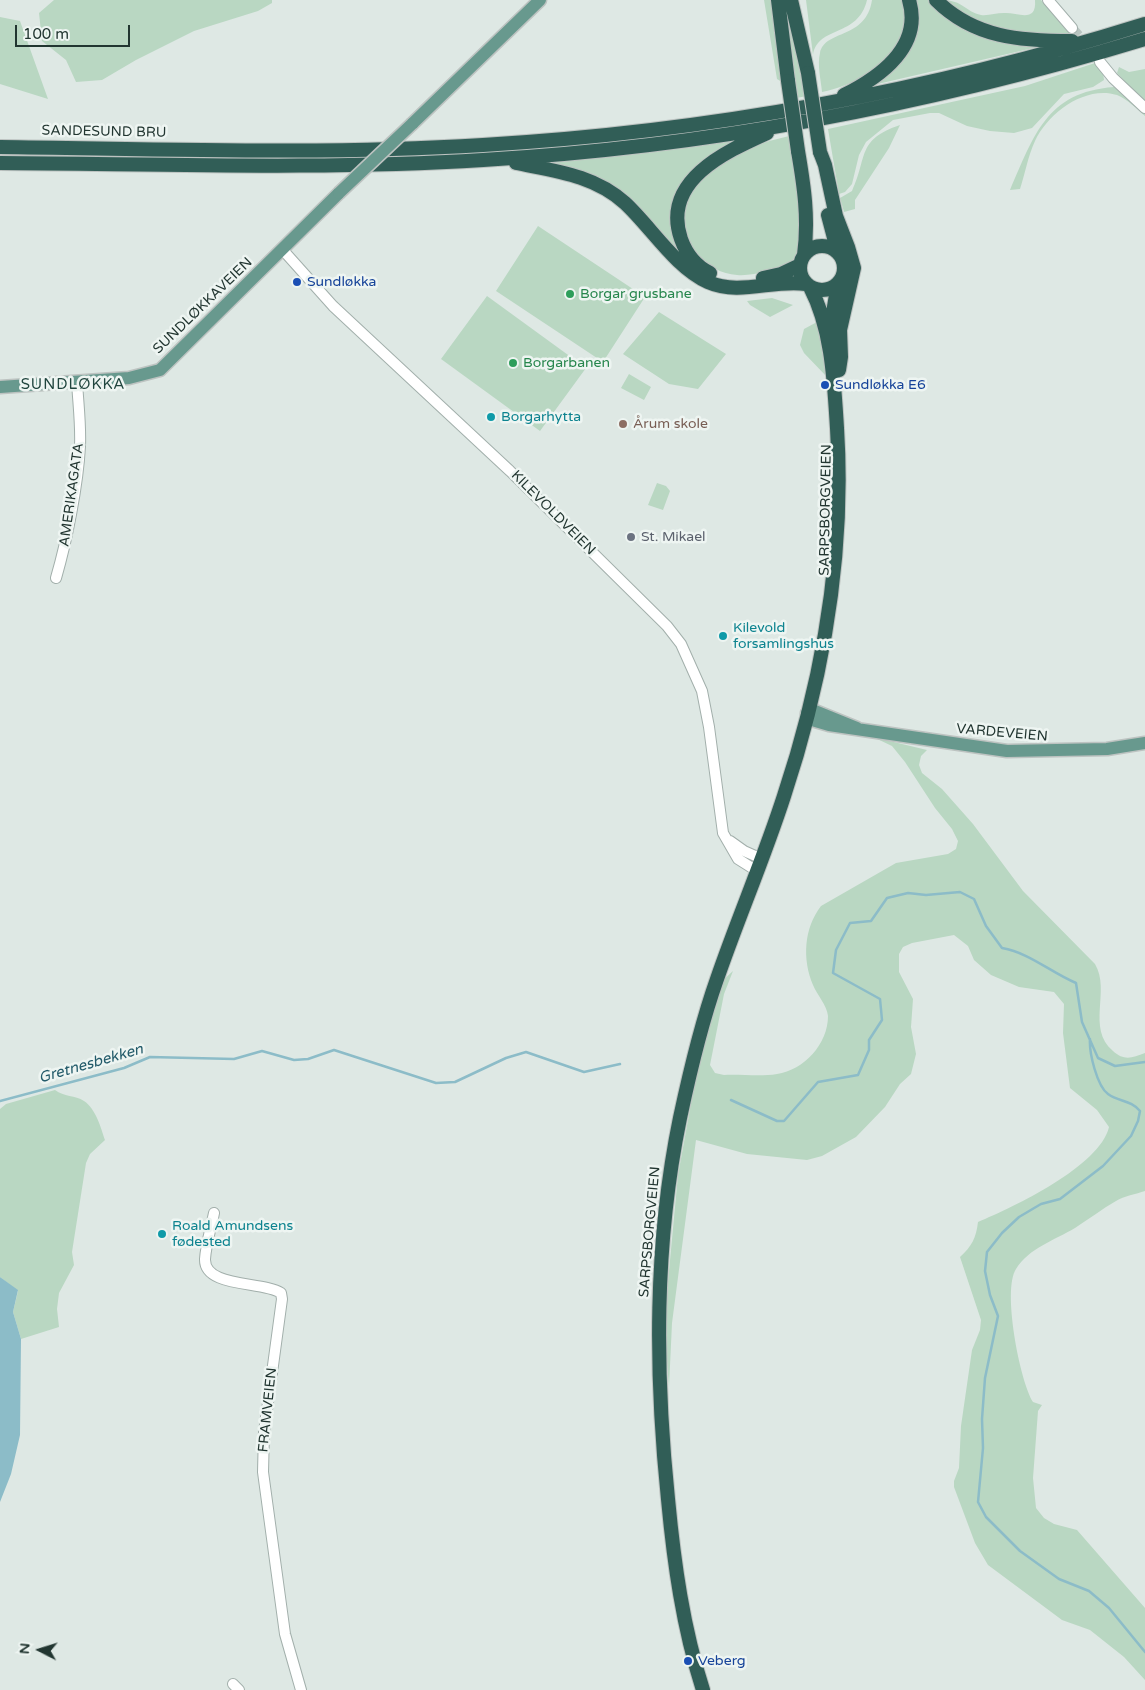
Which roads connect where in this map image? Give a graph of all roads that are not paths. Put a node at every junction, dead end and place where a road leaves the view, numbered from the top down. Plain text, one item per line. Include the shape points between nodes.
1 (540, 0) edge
2 (778, 0) edge
3 (791, 0) edge
4 (909, 0) edge
5 (936, 0) edge
6 (1048, 0) edge
7 (1145, 24) edge
8 (1072, 28) tunnel mouth
9 (1145, 40) edge
10 (1087, 41) junction
11 (1100, 62) dead end
12 (829, 102) junction
13 (1145, 108) edge
14 (783, 126) junction
15 (0, 148) edge
16 (820, 152) junction
17 (495, 159) junction
18 (0, 163) edge
19 (282, 250) junction
20 (838, 253) junction
21 (802, 260) junction
22 (838, 283) junction
23 (808, 286) junction
24 (839, 370) junction
25 (76, 381) junction
26 (0, 387) edge
27 (56, 578) dead end
28 (811, 715) junction
29 (1145, 744) edge
30 (760, 865) junction
31 (214, 1213) dead end
32 (300, 1690) edge
33 (703, 1690) edge

1 - 19 main road, SUNDLØKKAVEIEN, bridge
2 - 21 highway, bridge via 806,204 807,227
3 - 16 highway, bridge via 808,73
4 - 12 highway via 912,21 909,37 899,56 874,78
5 - 10 highway via 963,22 996,36
6 - 8 street
7 - 10 highway, SANDESUND BRU
9 - 14 highway via 957,90
10 - 12 highway, SANDESUND BRU via 963,74
11 - 13 street
12 - 15 highway, SANDESUND BRU via 665,128 520,143 359,150
14 - 17 highway via 639,146
14 - 21 highway via 726,152 699,171 681,200 678,232 688,254 702,268 717,276 743,280 772,277
16 - 20 highway via 829,222
16 - 24 highway via 836,216 854,268 840,330
17 - 18 highway via 344,165
17 - 23 highway via 568,173 601,186 626,204 688,269 709,283 739,288 783,284
19 - 25 main road, SUNDLØKKAVEIEN via 160,370 129,378
19 - 30 street, KILEVOLDVEIEN via 336,308 510,471 668,626 681,644 702,691 723,833
20 - 21 highway via 821,246
20 - 22 highway via 844,265
21 - 23 highway via 801,275
22 - 23 highway via 828,290
22 - 24 highway, SARPSBORGVEIEN via 833,313
23 - 28 highway, SARPSBORGVEIEN via 825,324 833,374 839,496 837,551
24 - 28 highway, SARPSBORGVEIEN via 845,478 843,552 832,637
25 - 26 main road, SUNDLØKKAVEIEN
25 - 27 street, AMERIKAGATA via 79,459 64,551
28 - 29 main road, VARDEVEIEN via 829,725 1007,751 1099,750
28 - 30 highway, SARPSBORGVEIEN
30 - 33 highway, SARPSBORGVEIEN via 716,981 690,1075 671,1173 660,1277 660,1413 669,1510 683,1610
31 - 32 street, FRAMVEIEN via 205,1260 207,1269 220,1279 270,1288 280,1293 282,1299 264,1432 263,1472 283,1626

